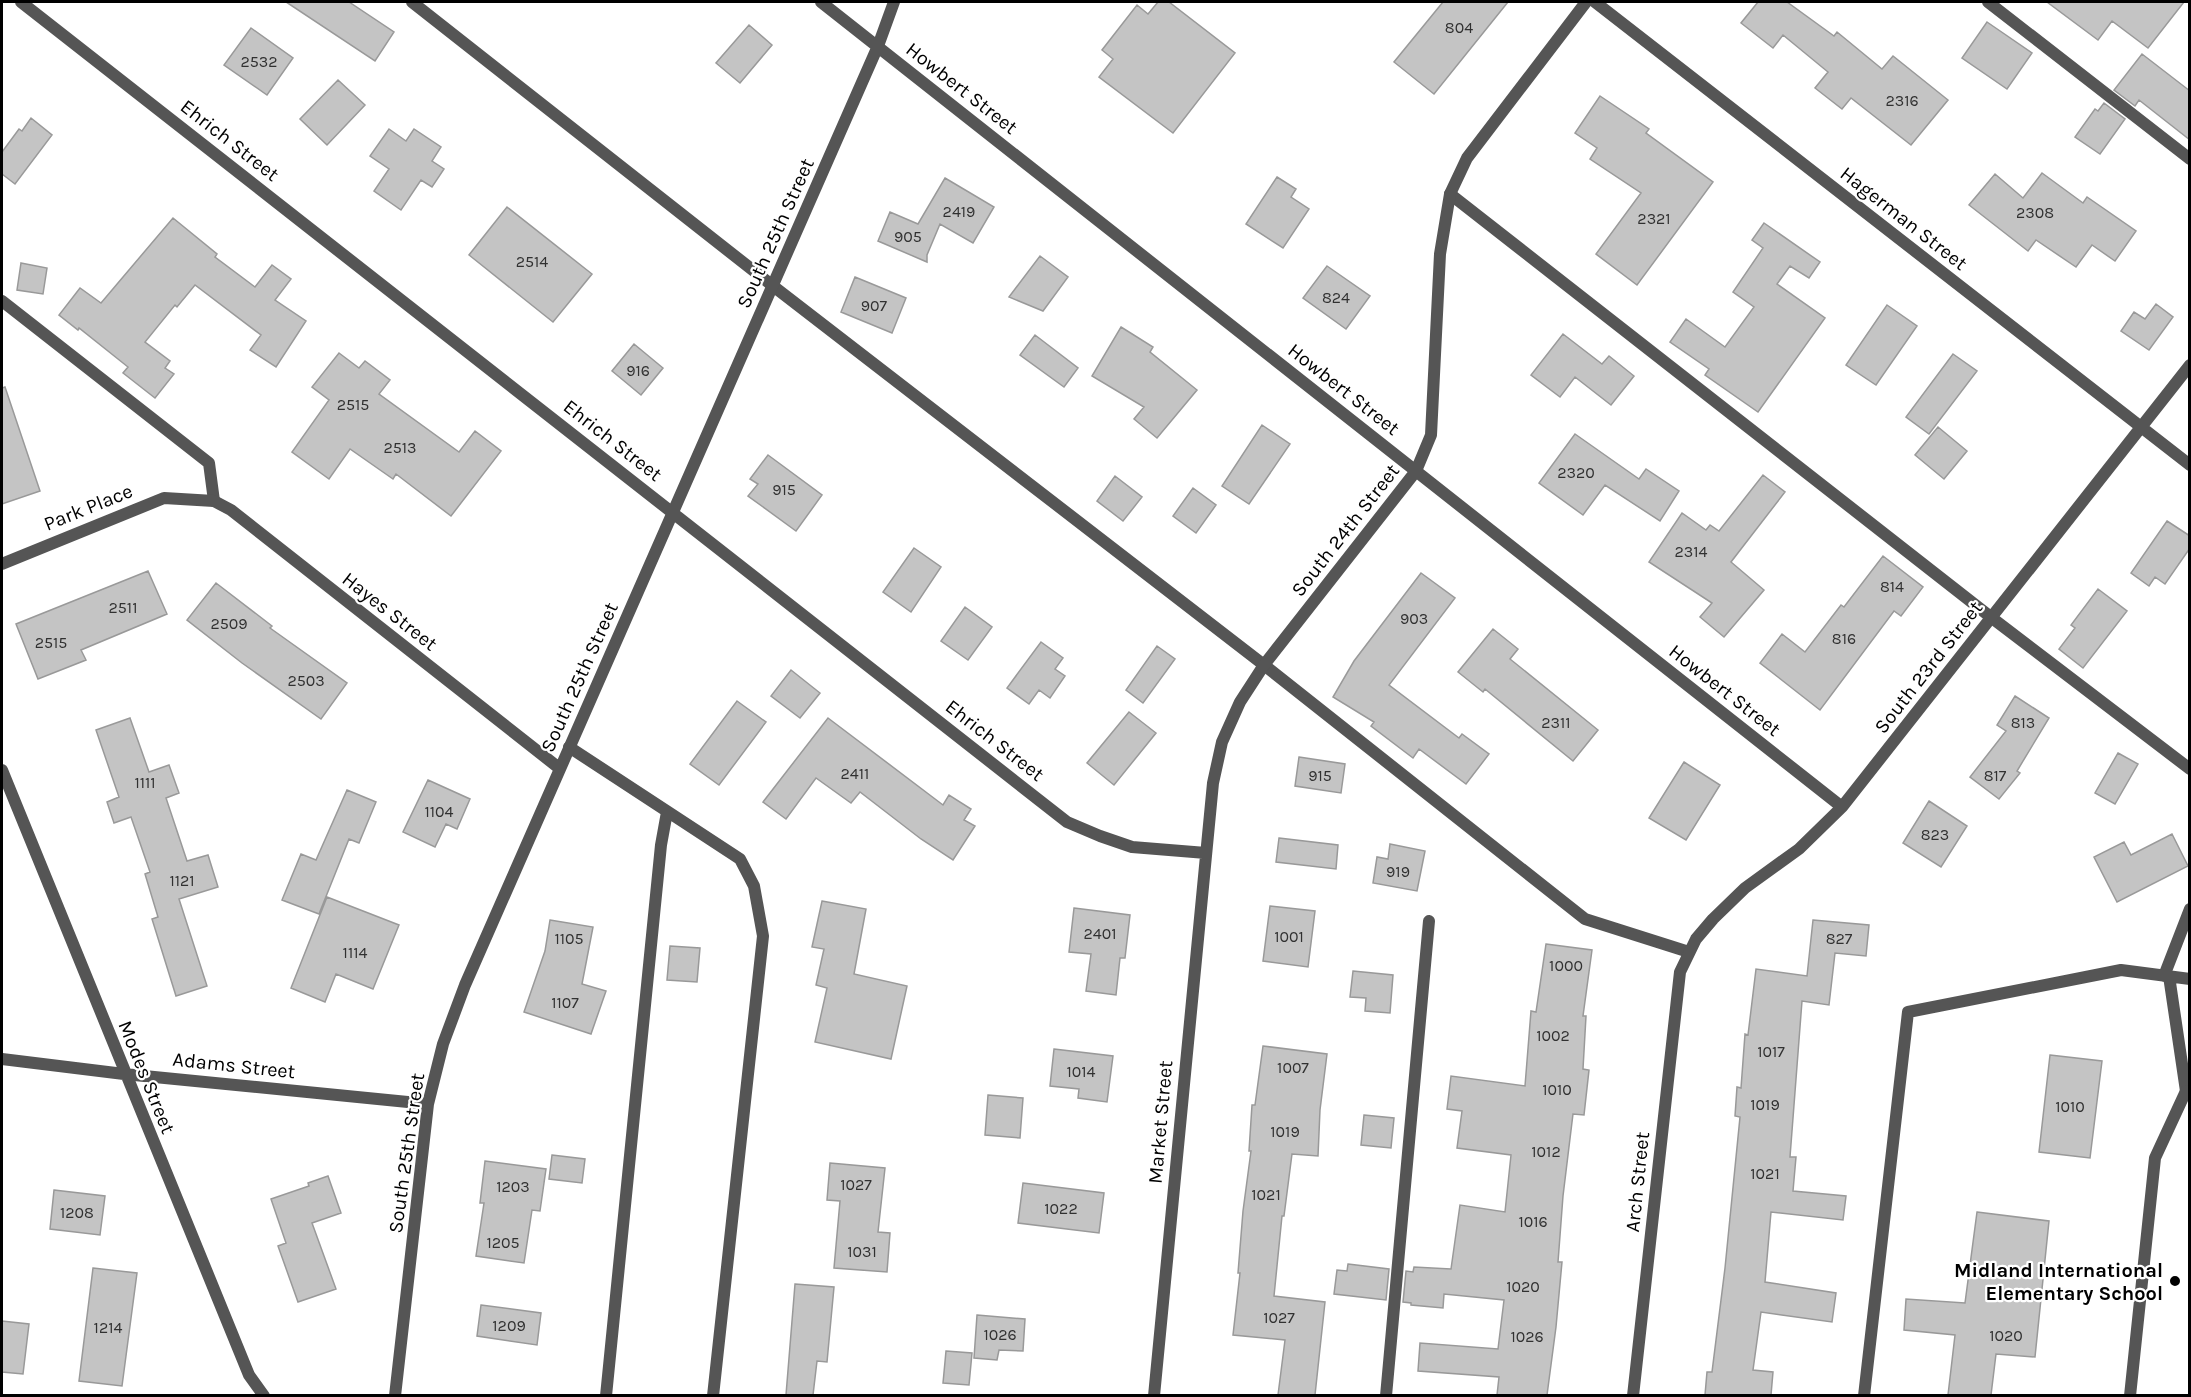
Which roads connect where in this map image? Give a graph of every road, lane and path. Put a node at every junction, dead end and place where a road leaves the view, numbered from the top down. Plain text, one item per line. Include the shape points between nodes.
1 (21, 2) edge
2 (412, 2) edge
3 (821, 2) edge
4 (894, 2) edge
5 (1586, 2) edge
6 (1595, 2) edge
7 (1988, 2) edge
8 (878, 46) junction
9 (2190, 159) edge
10 (1450, 194) junction
11 (773, 286) junction
12 (2, 301) edge
13 (2190, 365) edge
14 (2141, 427) junction
15 (2190, 465) edge
16 (1416, 471) junction
17 (191, 499) joint
18 (214, 501) junction
19 (674, 513) junction
20 (2, 564) edge
21 (1992, 618) junction
22 (1264, 665) junction
23 (569, 747) junction
24 (559, 768) junction
25 (2, 770) edge
26 (2190, 770) edge
27 (1842, 807) junction
28 (667, 812) junction
29 (1206, 853) junction
30 (2190, 909) edge
31 (1429, 921) dead end
32 (1689, 952) junction
33 (1680, 972) joint
34 (2166, 976) junction
35 (2190, 980) edge
36 (2, 1059) edge
37 (124, 1074) junction
38 (428, 1104) junction
39 (264, 1395) edge
40 (395, 1395) edge
41 (606, 1395) edge
42 (713, 1395) edge
43 (1154, 1395) edge
44 (1386, 1395) edge
45 (1633, 1395) edge
46 (1864, 1395) edge
47 (2130, 1395) edge

1 - 19 street, Ehrich Street
2 - 11 street
3 - 8 street, Howbert Street
4 - 8 street, South 25th Street
5 - 10 street, South 24th Street via 1467,158
6 - 14 street, Hagerman Street
7 - 9 street
8 - 11 street, South 25th Street
8 - 16 street, Howbert Street
10 - 16 street, South 24th Street via 1440,254 1431,435
10 - 21 street
11 - 19 street, South 25th Street
11 - 22 street
12 - 18 street via 209,463
13 - 14 street, South 23rd Street
14 - 15 street, Hagerman Street
14 - 21 street, South 23rd Street
16 - 22 street, South 24th Street
16 - 27 street, Howbert Street
17 - 18 street, Hayes Street
17 - 20 street, Park Place via 164,498
18 - 24 street, Hayes Street via 231,510
19 - 23 street, South 25th Street
19 - 29 street, Ehrich Street via 1067,822 1132,847
21 - 26 street
21 - 27 street, South 23rd Street
22 - 29 street, South 24th Street via 1240,702 1222,742 1213,783
22 - 32 street via 1585,919
23 - 24 street, South 25th Street
23 - 28 street
24 - 38 street, South 25th Street via 465,985 443,1044
25 - 37 street, Modes Street
27 - 32 street, South 23rd Street via 1799,849 1737,896 1713,919
28 - 41 street
28 - 42 street via 740,859 754,886 763,936
29 - 43 street, Market Street
30 - 34 street
31 - 44 street
32 - 33 street, South 23rd Street
33 - 45 street, Arch Street
34 - 35 street
34 - 46 street via 2121,969 1908,1012
34 - 47 street via 2186,1091 2155,1158
36 - 37 street, Adams Street
37 - 38 street, Adams Street
37 - 39 street, Modes Street via 249,1375
38 - 40 street, South 25th Street

